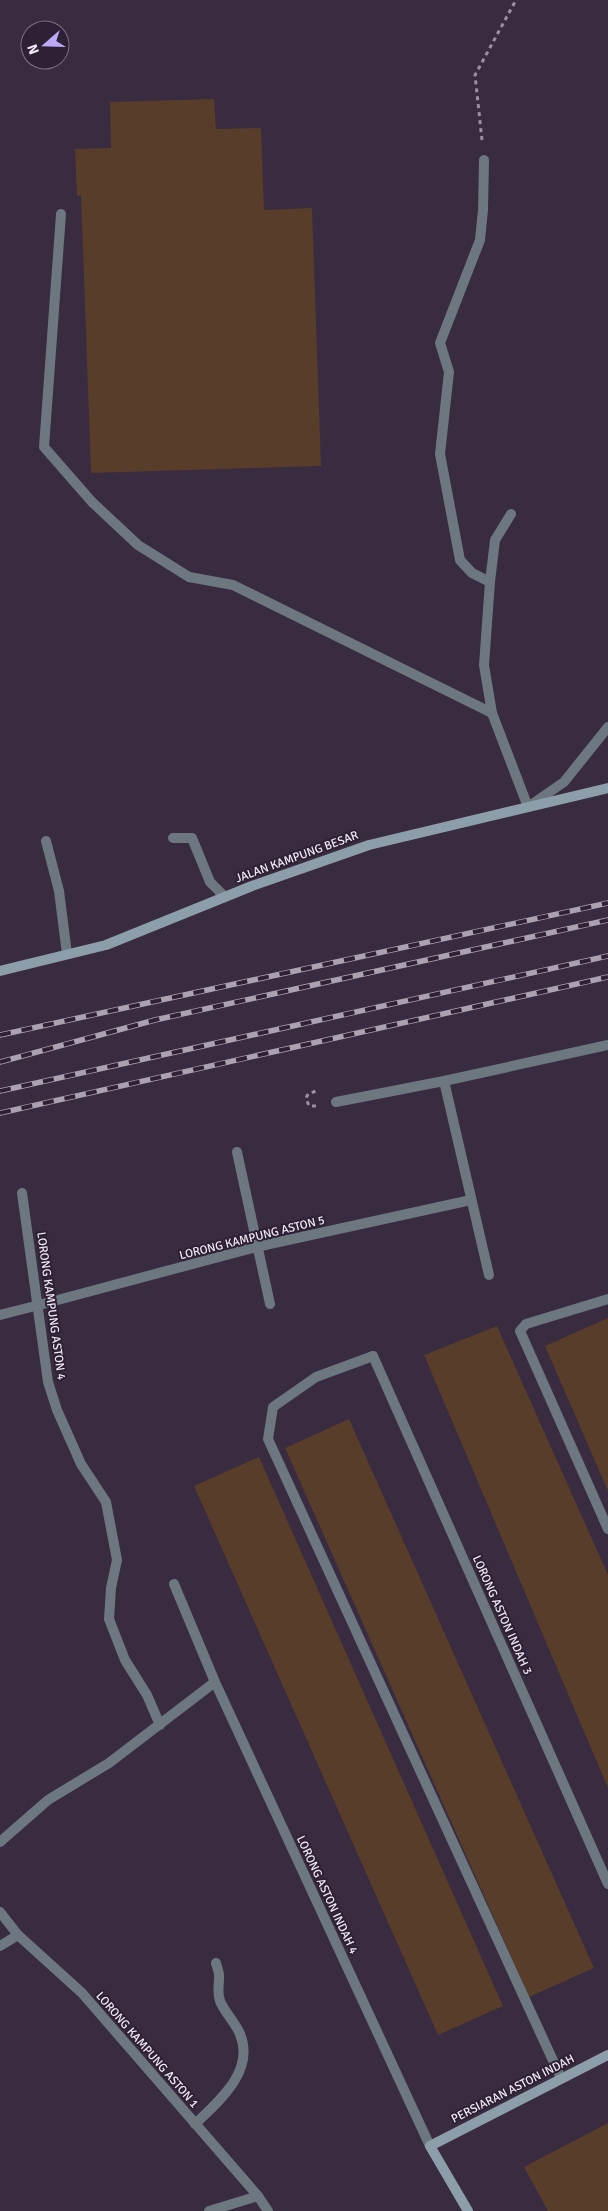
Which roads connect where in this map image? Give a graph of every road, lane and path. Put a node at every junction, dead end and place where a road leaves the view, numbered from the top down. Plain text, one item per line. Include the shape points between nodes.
1 (516, 0) edge
2 (484, 160) joint
3 (61, 214) dead end
4 (511, 514) dead end
5 (490, 582) junction
6 (492, 714) junction
7 (608, 727) edge
8 (608, 788) edge
9 (528, 807) junction
10 (173, 838) dead end
11 (46, 841) dead end
12 (225, 897) junction
13 (66, 954) junction
14 (0, 970) edge
15 (608, 1045) edge
16 (444, 1081) junction
17 (336, 1102) dead end
18 (237, 1152) dead end
19 (22, 1193) dead end
20 (471, 1200) junction
21 (256, 1247) junction
22 (489, 1275) dead end
23 (608, 1300) edge
24 (270, 1304) dead end
25 (39, 1305) junction
26 (0, 1315) edge
27 (608, 1529) edge
28 (174, 1584) dead end
29 (215, 1682) junction
30 (160, 1725) junction
31 (0, 1842) edge
32 (608, 1884) edge
33 (0, 1912) edge
34 (18, 1935) junction
35 (0, 1946) edge
36 (216, 1963) dead end
37 (608, 2055) edge
38 (561, 2078) junction
39 (196, 2124) junction
40 (430, 2146) junction
41 (258, 2196) junction
42 (209, 2211) edge
43 (268, 2211) edge
44 (468, 2211) edge

1 - 2 path via 475,75
2 - 5 street via 480,240 440,343 449,372 440,454 460,560 472,573
3 - 6 street via 44,447 92,502 138,545 189,577 233,585
4 - 5 street via 495,540
5 - 6 street via 484,665
6 - 9 street
7 - 9 street via 564,782
8 - 9 street, JALAN KAMPUNG BESAR
9 - 12 street, JALAN KAMPUNG BESAR via 369,845
10 - 12 street via 192,838 210,882
11 - 13 street via 59,891
12 - 13 street, JALAN KAMPUNG BESAR via 106,944
13 - 14 street, JALAN KAMPUNG BESAR
15 - 16 street
16 - 17 street
16 - 20 street
18 - 21 street
19 - 25 street, LORONG KAMPUNG ASTON 4
20 - 21 street, LORONG KAMPUNG ASTON 5
20 - 22 street
21 - 24 street
21 - 25 street, LORONG KAMPUNG ASTON 5
23 - 27 street via 526,1324 520,1331
25 - 26 street, LORONG KAMPUNG ASTON 5
25 - 30 street, LORONG KAMPUNG ASTON 4 via 48,1382 81,1464 106,1502 117,1560 109,1619 125,1660 147,1695
28 - 29 street, LORONG ASTON INDAH 4
29 - 30 street
29 - 40 street, LORONG ASTON INDAH 4
30 - 31 street via 48,1800
32 - 38 street, LORONG ASTON INDAH 3 via 373,1356 316,1377 273,1407 268,1439
33 - 34 street, LORONG KAMPUNG ASTON 1
34 - 35 street
34 - 39 street, LORONG KAMPUNG ASTON 1 via 82,1993
36 - 39 street via 220,2001 245,2046 243,2066 236,2080
37 - 38 street, PERSIARAN ASTON INDAH
38 - 40 street, PERSIARAN ASTON INDAH
39 - 41 street, LORONG KAMPUNG ASTON 1
40 - 44 street, LORONG ASTON INDAH 4
41 - 42 street
41 - 43 street, LORONG KAMPUNG ASTON 1

